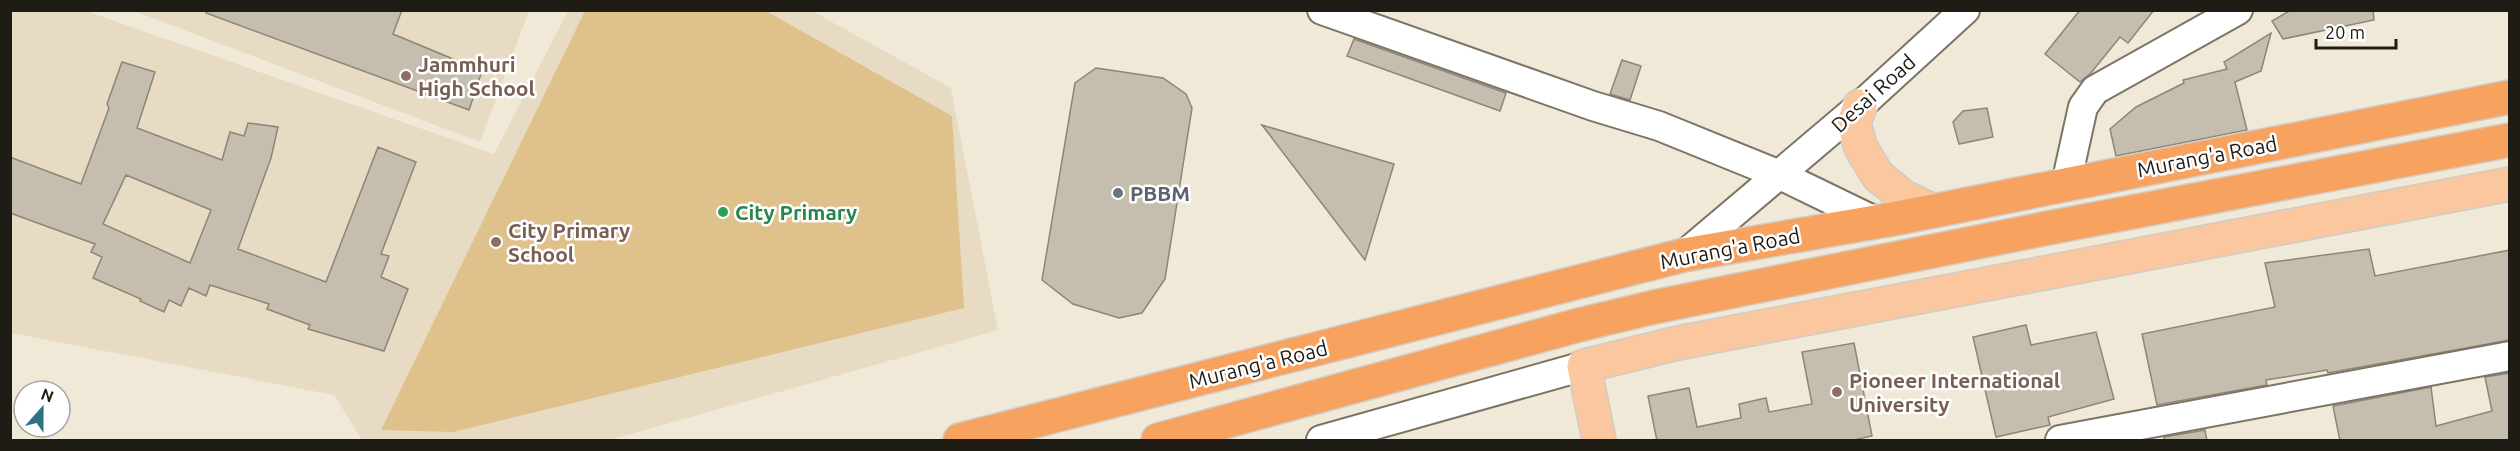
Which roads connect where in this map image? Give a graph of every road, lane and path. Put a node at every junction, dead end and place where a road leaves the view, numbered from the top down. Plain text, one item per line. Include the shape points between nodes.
1 (1322, 10) edge
2 (1965, 10) edge
3 (2238, 10) edge
4 (2510, 96) edge
5 (1860, 106) junction
6 (2510, 140) edge
7 (1780, 175) junction
8 (2066, 184) junction
9 (2510, 184) edge
10 (1931, 210) junction
11 (1877, 222) junction
12 (1684, 255) junction
13 (2510, 356) edge
14 (1584, 366) junction
15 (960, 441) edge
16 (1158, 441) edge
17 (1321, 441) edge
18 (1599, 441) edge
19 (2060, 441) edge

1 - 7 street via 1659,126
2 - 5 street, Desai Road
3 - 8 street via 2096,90 2083,106
4 - 8 highway, Murang'a Road
5 - 7 street, Desai Road
5 - 10 main road via 1855,130 1878,176 1904,197
6 - 16 highway, Murang'a Road via 1654,307
7 - 11 street
7 - 12 street, Desai Road
8 - 10 highway, Murang'a Road
9 - 14 main road via 1678,343
10 - 11 highway, Murang'a Road
11 - 12 highway, Murang'a Road
12 - 15 highway, Murang'a Road
13 - 19 street
14 - 17 street
14 - 18 main road

